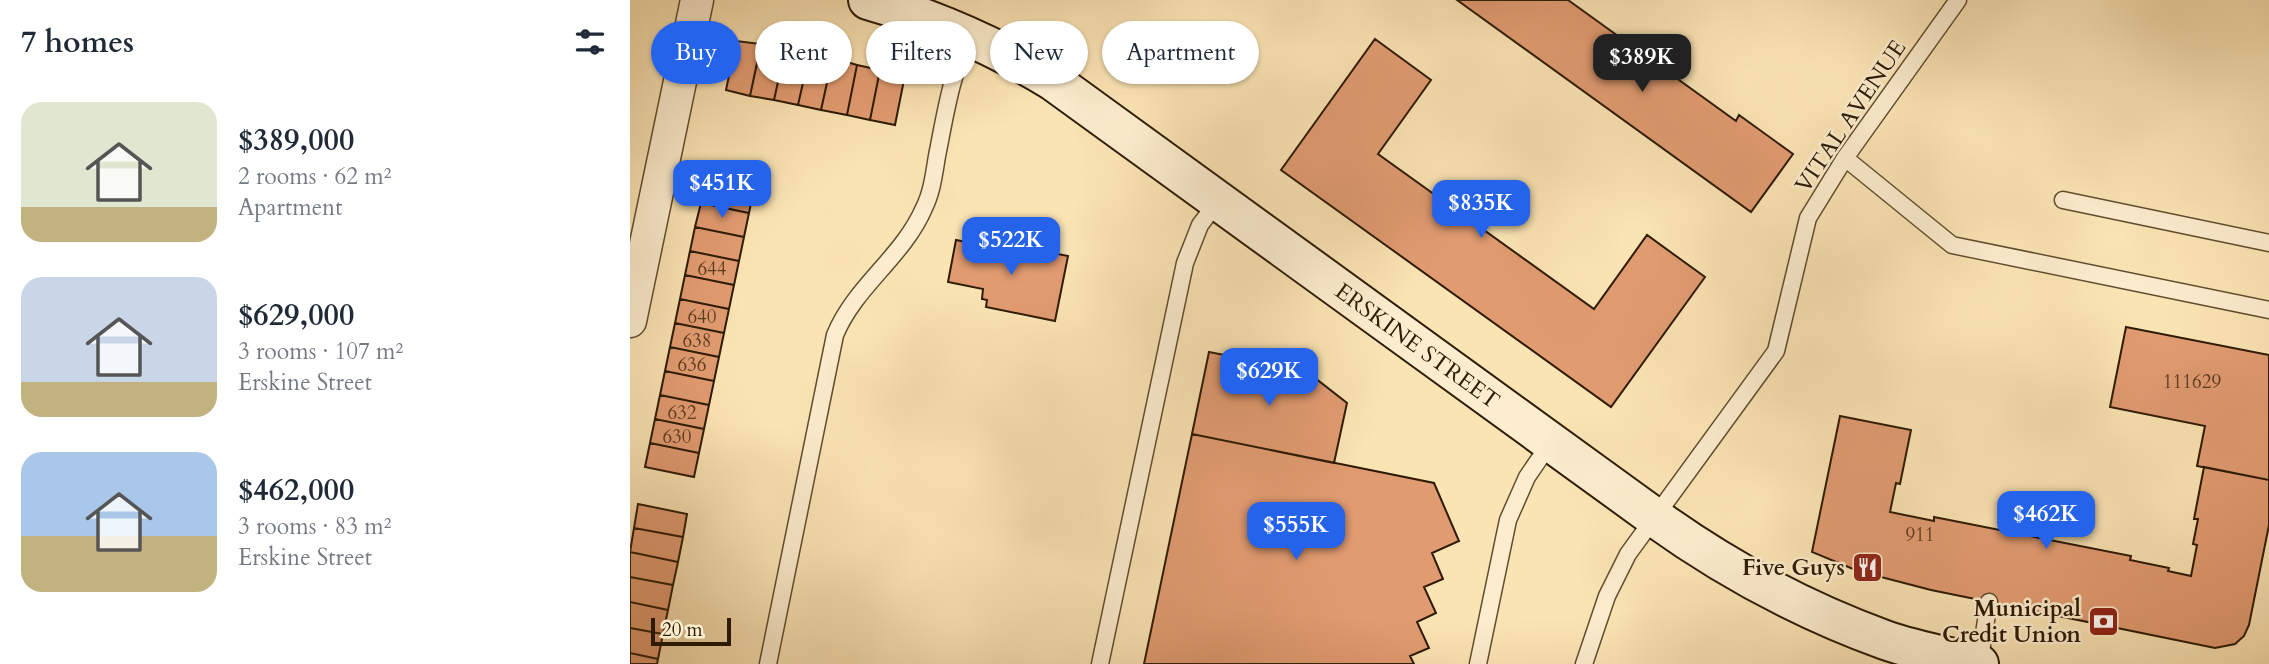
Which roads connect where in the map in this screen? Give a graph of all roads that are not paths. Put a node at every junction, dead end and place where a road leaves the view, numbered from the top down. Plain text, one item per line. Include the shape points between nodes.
1 (697, 0) edge
2 (868, 0) edge
3 (1958, 0) edge
4 (934, 21) edge
5 (976, 39) edge
6 (952, 84) edge
7 (1844, 158) junction
8 (1218, 200) junction
9 (2063, 200) dead end
10 (2269, 243) edge
11 (2269, 310) edge
12 (630, 321) edge
13 (1551, 442) junction
14 (1654, 517) junction
15 (1989, 602) dead end
16 (768, 664) edge
17 (1100, 664) edge
18 (1478, 664) edge
19 (1584, 664) edge
20 (1979, 664) edge

1 - 12 street
2 - 4 street, ERSKINE STREET
3 - 7 lane, VITAL AVENUE
5 - 8 street, ERSKINE STREET via 1053,81
6 - 16 lane via 923,212 847,309 835,335
7 - 11 lane via 1952,245
7 - 14 lane, VITAL AVENUE via 1808,218 1776,351
8 - 13 street, ERSKINE STREET
8 - 17 lane via 1200,225 1185,263
9 - 10 lane
13 - 14 street, ERSKINE STREET
13 - 18 lane via 1527,477 1508,520
14 - 19 lane, VITAL AVENUE via 1616,575
14 - 20 street, ERSKINE STREET via 1772,591 1885,640
15 - 20 lane

